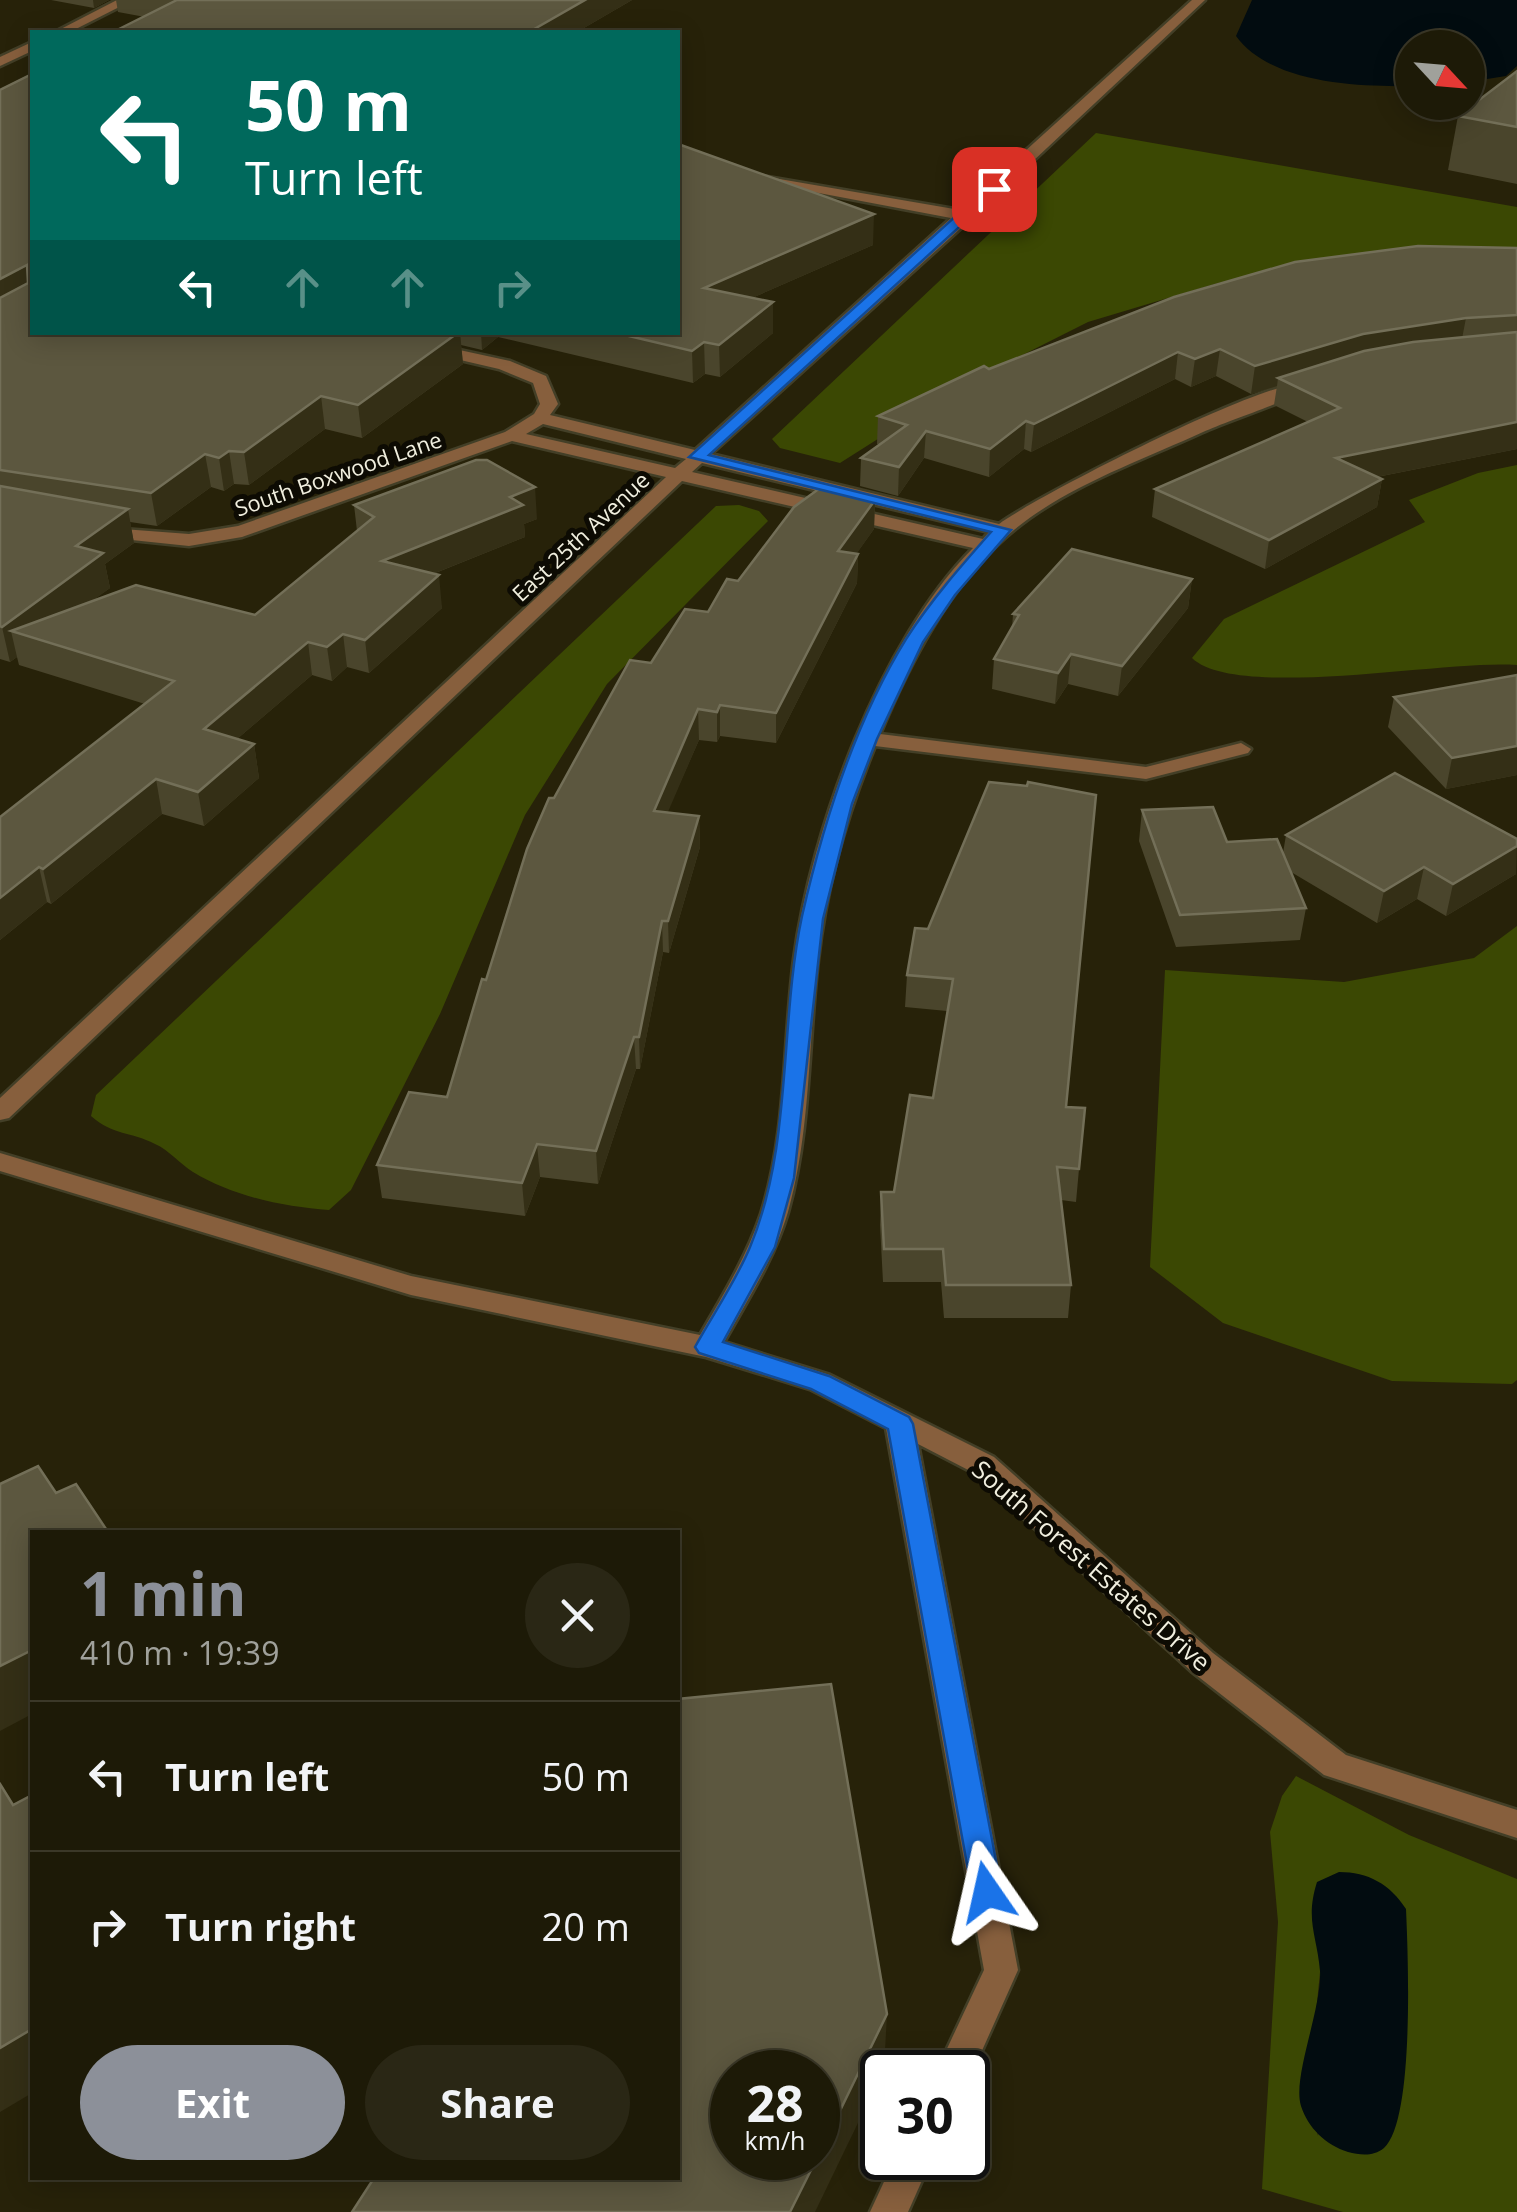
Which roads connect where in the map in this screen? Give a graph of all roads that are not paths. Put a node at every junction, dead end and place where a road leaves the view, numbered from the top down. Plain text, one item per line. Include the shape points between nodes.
1 (127, 0) edge
2 (1199, 0) edge
3 (65, 30) edge
4 (30, 47) edge
5 (0, 62) edge
6 (735, 173) edge
7 (966, 216) junction
8 (414, 345) edge
9 (1323, 379) edge
10 (540, 418) junction
11 (510, 436) junction
12 (697, 457) junction
13 (678, 474) junction
14 (89, 528) edge
15 (994, 538) junction
16 (868, 739) junction
17 (1241, 749) dead end
18 (0, 1112) edge
19 (0, 1162) edge
20 (708, 1347) junction
21 (900, 1424) junction
22 (1517, 1824) edge
23 (964, 2050) edge
24 (904, 2180) edge
25 (889, 2212) edge

1 - 3 street
2 - 7 street, East 25th Avenue
4 - 5 street
6 - 7 street
7 - 12 street, East 25th Avenue
8 - 10 street via 540,380 550,404
9 - 15 street via 1267,396 1122,463 1045,502
10 - 11 street, South Boxwood Lane
10 - 12 street
11 - 13 street
11 - 14 street, South Boxwood Lane via 242,531 189,540
12 - 13 street, East 25th Avenue
12 - 15 street
13 - 15 street
13 - 18 street, East 25th Avenue
15 - 16 street via 914,642
16 - 17 street via 1146,773
16 - 20 street via 842,804 812,919 782,1178 762,1247
19 - 20 street, South Forest Estates Drive via 411,1285
20 - 21 street, South Forest Estates Drive via 820,1382
21 - 22 street, South Forest Estates Drive via 984,1465 1202,1662 1335,1765
21 - 23 street via 1002,1970
24 - 25 street

